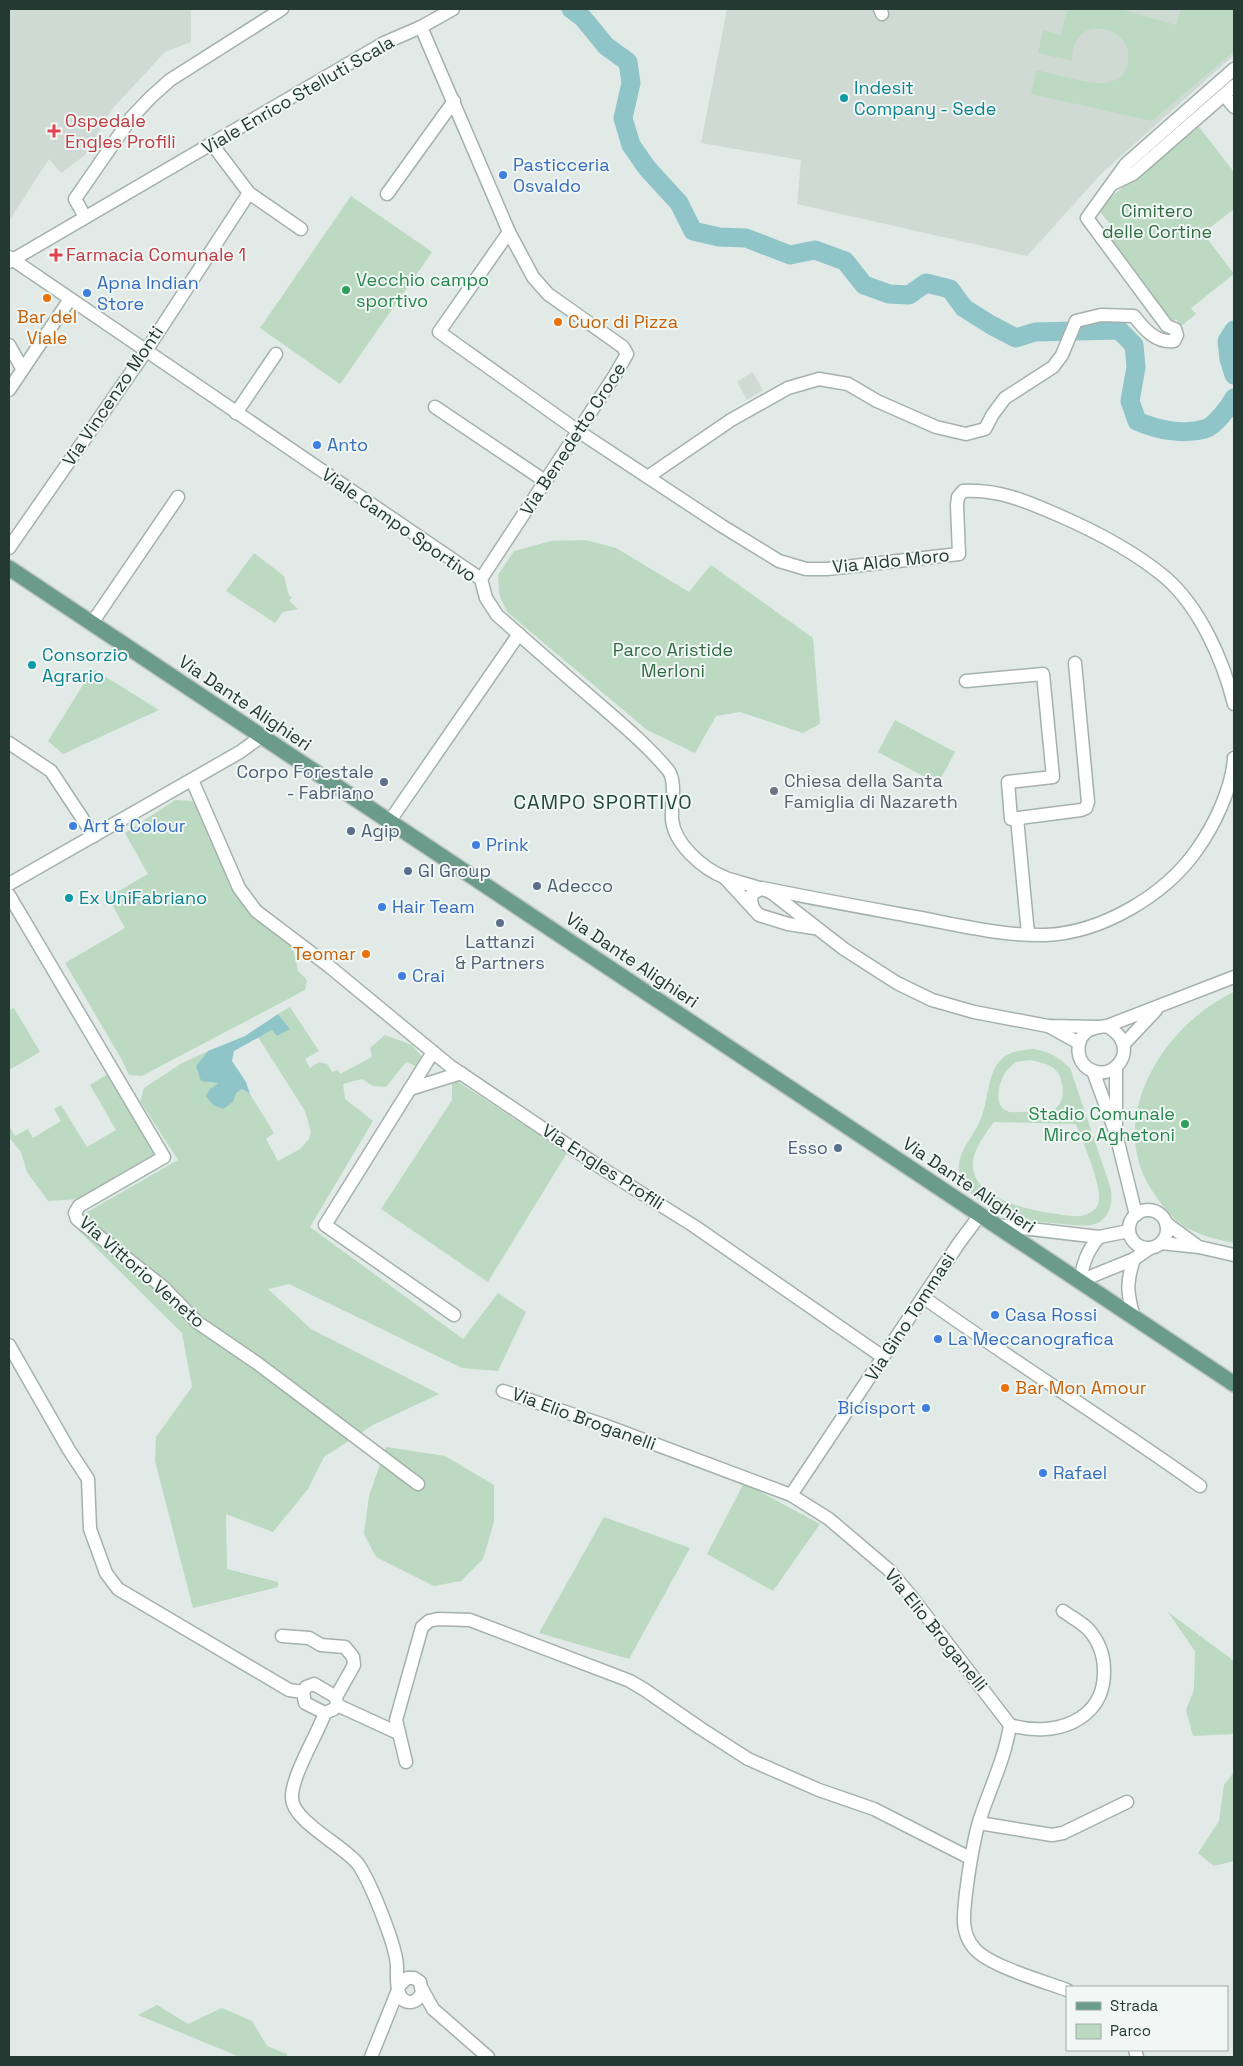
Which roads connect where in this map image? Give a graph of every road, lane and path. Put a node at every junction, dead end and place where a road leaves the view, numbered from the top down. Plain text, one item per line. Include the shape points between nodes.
1 (282, 9) edge
2 (453, 9) edge
3 (421, 27) junction
4 (1234, 68) edge
5 (1229, 90) edge
6 (454, 101) junction
7 (1234, 107) edge
8 (212, 144) junction
9 (1110, 185) junction
10 (249, 193) junction
11 (387, 194) dead end
12 (85, 216) junction
13 (301, 229) dead end
14 (509, 232) junction
15 (10, 259) edge
16 (70, 299) junction
17 (9, 345) edge
18 (146, 351) junction
19 (276, 354) dead end
20 (22, 368) junction
21 (9, 390) edge
22 (434, 407) dead end
23 (236, 413) junction
24 (578, 431) junction
25 (649, 476) junction
26 (545, 482) junction
27 (178, 497) dead end
28 (9, 548) edge
29 (9, 568) edge
30 (480, 579) junction
31 (92, 623) junction
32 (519, 634) junction
33 (1075, 662) dead end
34 (966, 681) dead end
35 (1234, 704) edge
36 (262, 736) junction
37 (9, 743) edge
38 (1234, 758) edge
39 (192, 780) junction
40 (1017, 818) junction
41 (390, 822) junction
42 (94, 836) junction
43 (724, 877) junction
44 (9, 884) edge
45 (762, 888) junction
46 (9, 895) edge
47 (823, 900) junction
48 (753, 908) junction
49 (792, 909) junction
50 (766, 916) junction
51 (815, 928) junction
52 (1028, 934) junction
53 (1234, 977) edge
54 (1160, 1006) junction
55 (1048, 1026) junction
56 (1102, 1026) junction
57 (1079, 1043) junction
58 (1124, 1044) junction
59 (433, 1052) junction
60 (1116, 1067) junction
61 (1093, 1071) junction
62 (461, 1073) junction
63 (410, 1090) junction
64 (1116, 1134) junction
65 (1128, 1181) junction
66 (1151, 1211) junction
67 (980, 1215) junction
68 (1136, 1215) junction
69 (1166, 1223) junction
70 (994, 1225) junction
71 (1129, 1231) junction
72 (1099, 1237) junction
73 (1156, 1245) junction
74 (1198, 1247) junction
75 (1234, 1255) edge
76 (1134, 1259) junction
77 (1080, 1281) junction
78 (923, 1297) junction
79 (454, 1315) dead end
80 (1134, 1317) junction
81 (9, 1346) edge
82 (884, 1357) junction
83 (1234, 1384) edge
84 (503, 1391) dead end
85 (418, 1484) dead end
86 (1200, 1486) dead end
87 (791, 1495) junction
88 (1063, 1611) dead end
89 (282, 1636) dead end
90 (303, 1692) junction
91 (337, 1701) junction
92 (326, 1713) junction
93 (1010, 1725) junction
94 (398, 1733) junction
95 (406, 1762) dead end
96 (1127, 1802) dead end
97 (979, 1823) junction
98 (970, 1858) junction
99 (397, 1960) junction
100 (410, 1978) junction
101 (398, 1988) junction
102 (422, 1989) junction
103 (1066, 1990) edge
104 (410, 2001) junction
105 (390, 2009) junction
106 (433, 2009) junction
107 (371, 2057) edge
108 (488, 2057) edge

1 - 12 street via 170,80 131,118 75,199
2 - 3 street, Viale Enrico Stelluti Scala
3 - 6 street, Via Benedetto Croce
3 - 8 street, Viale Enrico Stelluti Scala via 384,43
4 - 9 street via 1126,164
5 - 7 street
5 - 9 street via 1133,174
6 - 11 street
6 - 14 street, Via Benedetto Croce
8 - 10 street
8 - 12 street, Viale Enrico Stelluti Scala
9 - 25 street via 1087,218 1167,326 1175,329 1174,341 1155,338 1134,316 1101,315 1076,321 1062,355 1052,367 1005,398 985,429 966,434 936,427 848,384 819,379 788,388 731,420
10 - 13 street
10 - 18 street, Via Vincenzo Monti
12 - 15 street, Viale Enrico Stelluti Scala
14 - 24 street, Via Benedetto Croce via 533,277 548,294 626,350 626,358
14 - 24 street, Via Aldo Moro via 439,332
15 - 16 street, Viale Campo Sportivo
16 - 18 street, Viale Campo Sportivo
16 - 20 street
17 - 20 street
18 - 23 street, Viale Campo Sportivo
18 - 28 street, Via Vincenzo Monti
19 - 23 street
20 - 21 street
22 - 26 street
23 - 30 street, Viale Campo Sportivo
24 - 25 street, Via Aldo Moro
24 - 26 street, Via Benedetto Croce
25 - 35 street, Via Aldo Moro via 778,561 806,569 959,554 957,505 963,491 984,490 1026,501 1105,538 1166,579 1206,630 1221,661
26 - 30 street, Via Benedetto Croce
27 - 31 street
29 - 31 main road, Via Dante Alighieri
30 - 32 street, Viale Campo Sportivo via 486,598 497,615
31 - 36 main road, Via Dante Alighieri
32 - 41 street
32 - 43 street, Viale Campo Sportivo via 640,740 670,772 672,820 678,839 693,857
33 - 40 street via 1086,808
34 - 40 street via 1043,674 1053,777 1008,782 1011,818
36 - 39 street
36 - 41 main road, Via Dante Alighieri
37 - 42 street via 51,771
38 - 52 street via 1223,804 1206,837 1186,866 1162,888 1113,918 1079,929 1046,935
39 - 42 street
39 - 59 street, Via Engles Profili via 239,888 256,912 330,967
40 - 52 street
41 - 67 main road, Via Dante Alighieri
42 - 44 street
43 - 45 street, Viale Campo Sportivo
43 - 48 street, Viale Campo Sportivo
45 - 47 street
45 - 48 street via 752,894
45 - 49 street, Viale Campo Sportivo
46 - 85 street, Via Vittorio Veneto via 164,1157 79,1206 75,1213 77,1219 163,1286 197,1322
47 - 49 street
47 - 52 street
48 - 50 street, Viale Campo Sportivo via 759,915
49 - 50 street
49 - 51 street, Viale Campo Sportivo
50 - 51 street, Viale Campo Sportivo via 788,924
51 - 55 street, Viale Campo Sportivo via 897,983 932,1000 974,1012
53 - 54 street
54 - 56 street
54 - 58 street
55 - 56 street, Viale Campo Sportivo
55 - 57 street, Viale Campo Sportivo
56 - 57 street via 1085,1033
56 - 58 street via 1116,1032
57 - 61 street via 1082,1061
58 - 60 street via 1123,1056
59 - 62 street, Via Engles Profili
59 - 63 street
60 - 61 street via 1107,1072
60 - 64 street
61 - 64 street
62 - 63 street
62 - 82 street, Via Engles Profili via 694,1226
63 - 79 street via 325,1224
64 - 65 street
65 - 66 street
65 - 68 street
66 - 68 street
66 - 69 street
67 - 70 main road, Via Dante Alighieri
67 - 78 street, Via Gino Tommasi
68 - 71 street
69 - 73 street via 1166,1234
69 - 74 street
70 - 72 street
70 - 77 main road, Via Dante Alighieri
71 - 72 street
71 - 73 street via 1134,1242 1144,1248
72 - 77 street via 1083,1262
73 - 74 street
73 - 76 street
74 - 75 street
76 - 77 street
76 - 80 street via 1127,1279 1127,1296
77 - 80 main road, Via Dante Alighieri
78 - 82 street, Via Gino Tommasi
78 - 86 street via 1006,1357
80 - 83 main road, Via Dante Alighieri
81 - 90 street via 88,1479 90,1530 106,1573 118,1589 289,1690
82 - 87 street, Via Gino Tommasi
84 - 87 street, Via Elio Broganelli
87 - 93 street, Via Elio Broganelli via 829,1519 889,1570
88 - 93 street via 1088,1628 1104,1658 1104,1681 1098,1699 1087,1714 1071,1724 1046,1729
89 - 91 street via 309,1638 321,1645 345,1647 353,1657 354,1665
90 - 91 street via 314,1684
90 - 92 street via 305,1703
91 - 92 street via 334,1709
91 - 94 street
92 - 99 street via 296,1780 293,1805 304,1820 340,1846 359,1866 388,1930
93 - 97 street via 1007,1743
94 - 95 street
94 - 98 street via 398,1708 422,1627 438,1618 470,1620 630,1681 748,1759 819,1790 874,1809
96 - 97 street via 1063,1833 1052,1835
97 - 98 street
98 - 103 street via 963,1919 965,1934 974,1948 988,1960
99 - 100 street
99 - 101 street
100 - 101 street via 403,1980
100 - 102 street via 420,1982
101 - 104 street via 400,1997
101 - 105 street
102 - 104 street via 420,1997
102 - 106 street
104 - 105 street
104 - 106 street
105 - 107 street
106 - 108 street

